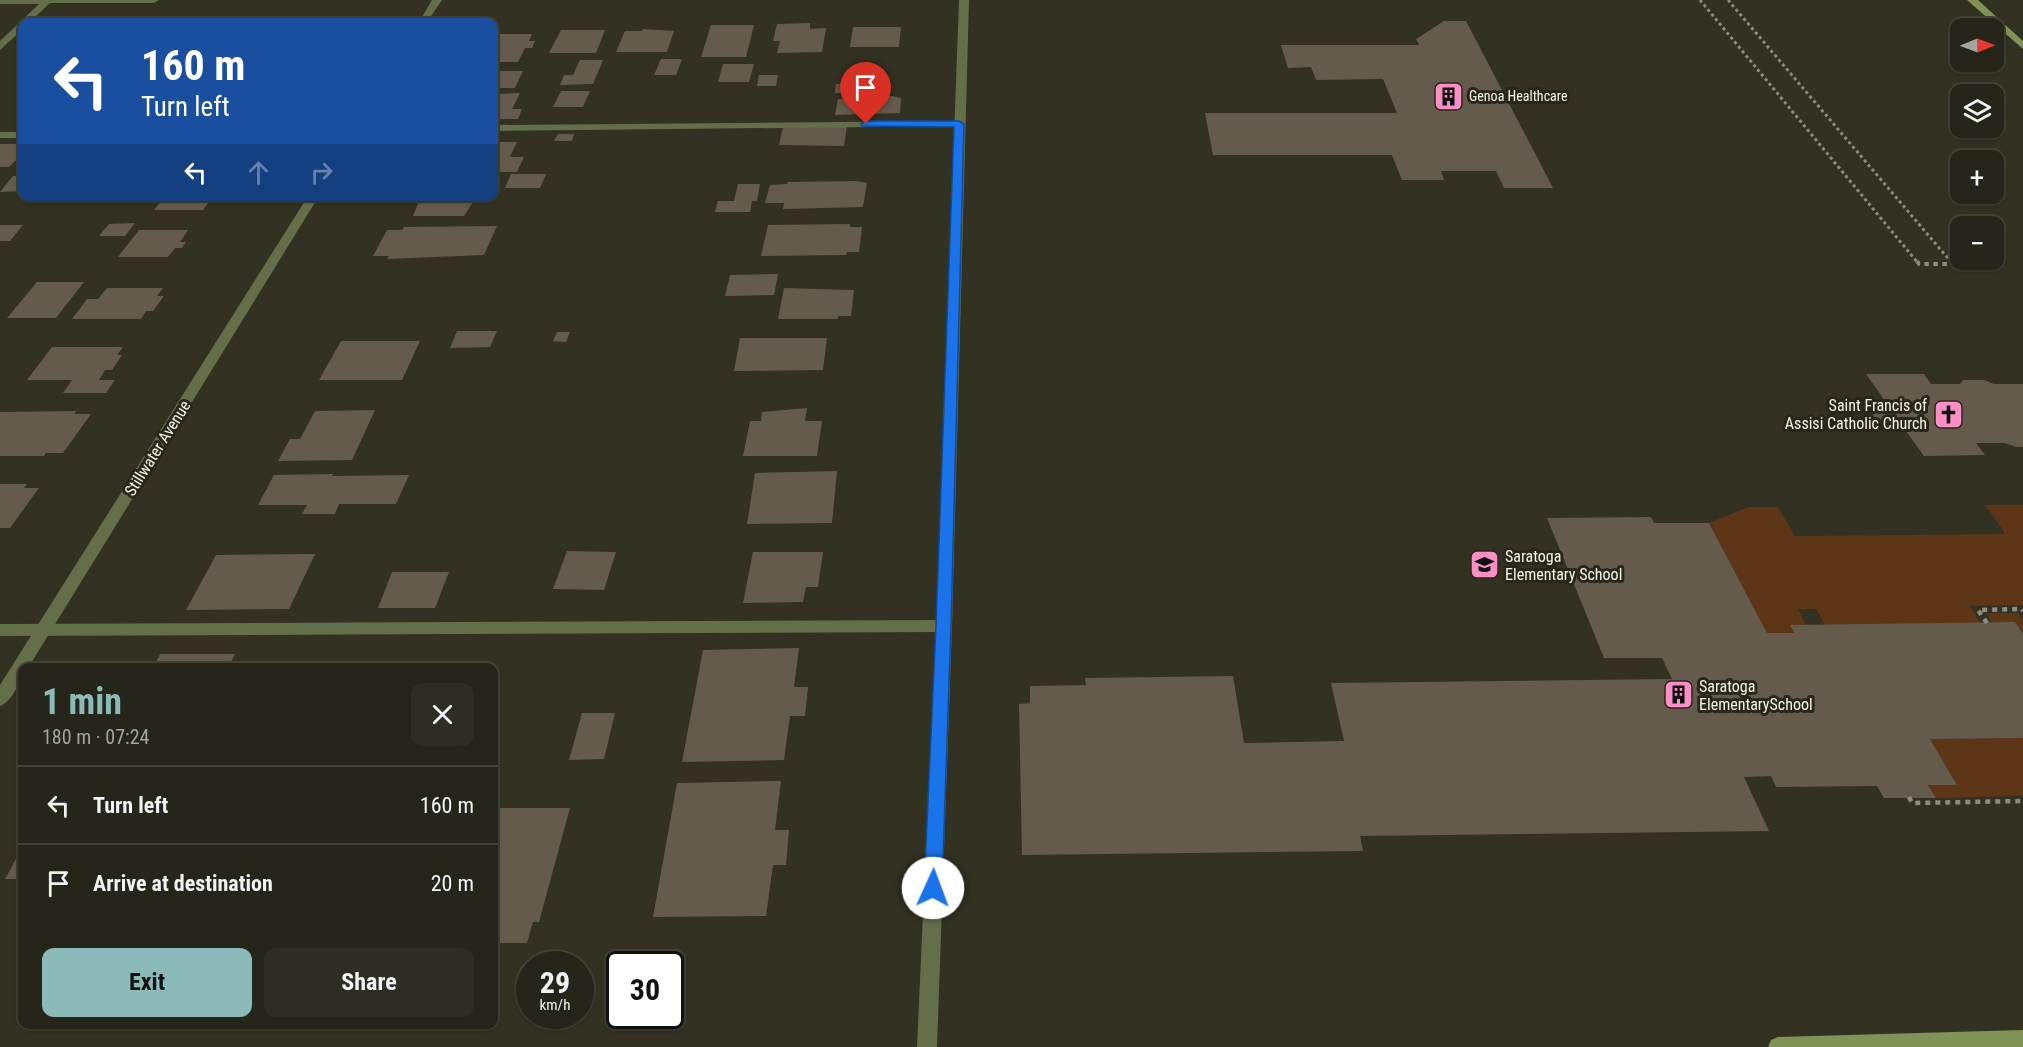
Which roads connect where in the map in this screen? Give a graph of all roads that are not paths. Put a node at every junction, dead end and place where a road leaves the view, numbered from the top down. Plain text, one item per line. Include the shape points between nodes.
1 (47, 0) edge
2 (154, 0) edge
3 (437, 0) edge
4 (964, 0) edge
5 (1972, 0) edge
6 (0, 1) edge
7 (30, 18) edge
8 (426, 18) edge
9 (18, 30) edge
10 (2023, 46) edge
11 (0, 47) edge
12 (959, 124) junction
13 (498, 128) edge
14 (0, 135) edge
15 (18, 135) edge
16 (311, 201) edge
17 (944, 626) junction
18 (0, 630) edge
19 (43, 630) junction
20 (22, 663) edge
21 (18, 670) edge
22 (0, 699) edge
23 (2023, 1040) edge
24 (927, 1047) edge
25 (1778, 1047) edge

1 - 2 street
1 - 6 street
1 - 7 street
3 - 8 street
4 - 12 street
5 - 10 main road
9 - 11 street
12 - 13 street
12 - 17 street
14 - 15 street
16 - 19 street, Stillwater Avenue
17 - 19 street
17 - 24 street
18 - 19 street
19 - 20 street, Stillwater Avenue
21 - 22 street, Stillwater Avenue
23 - 25 main road

